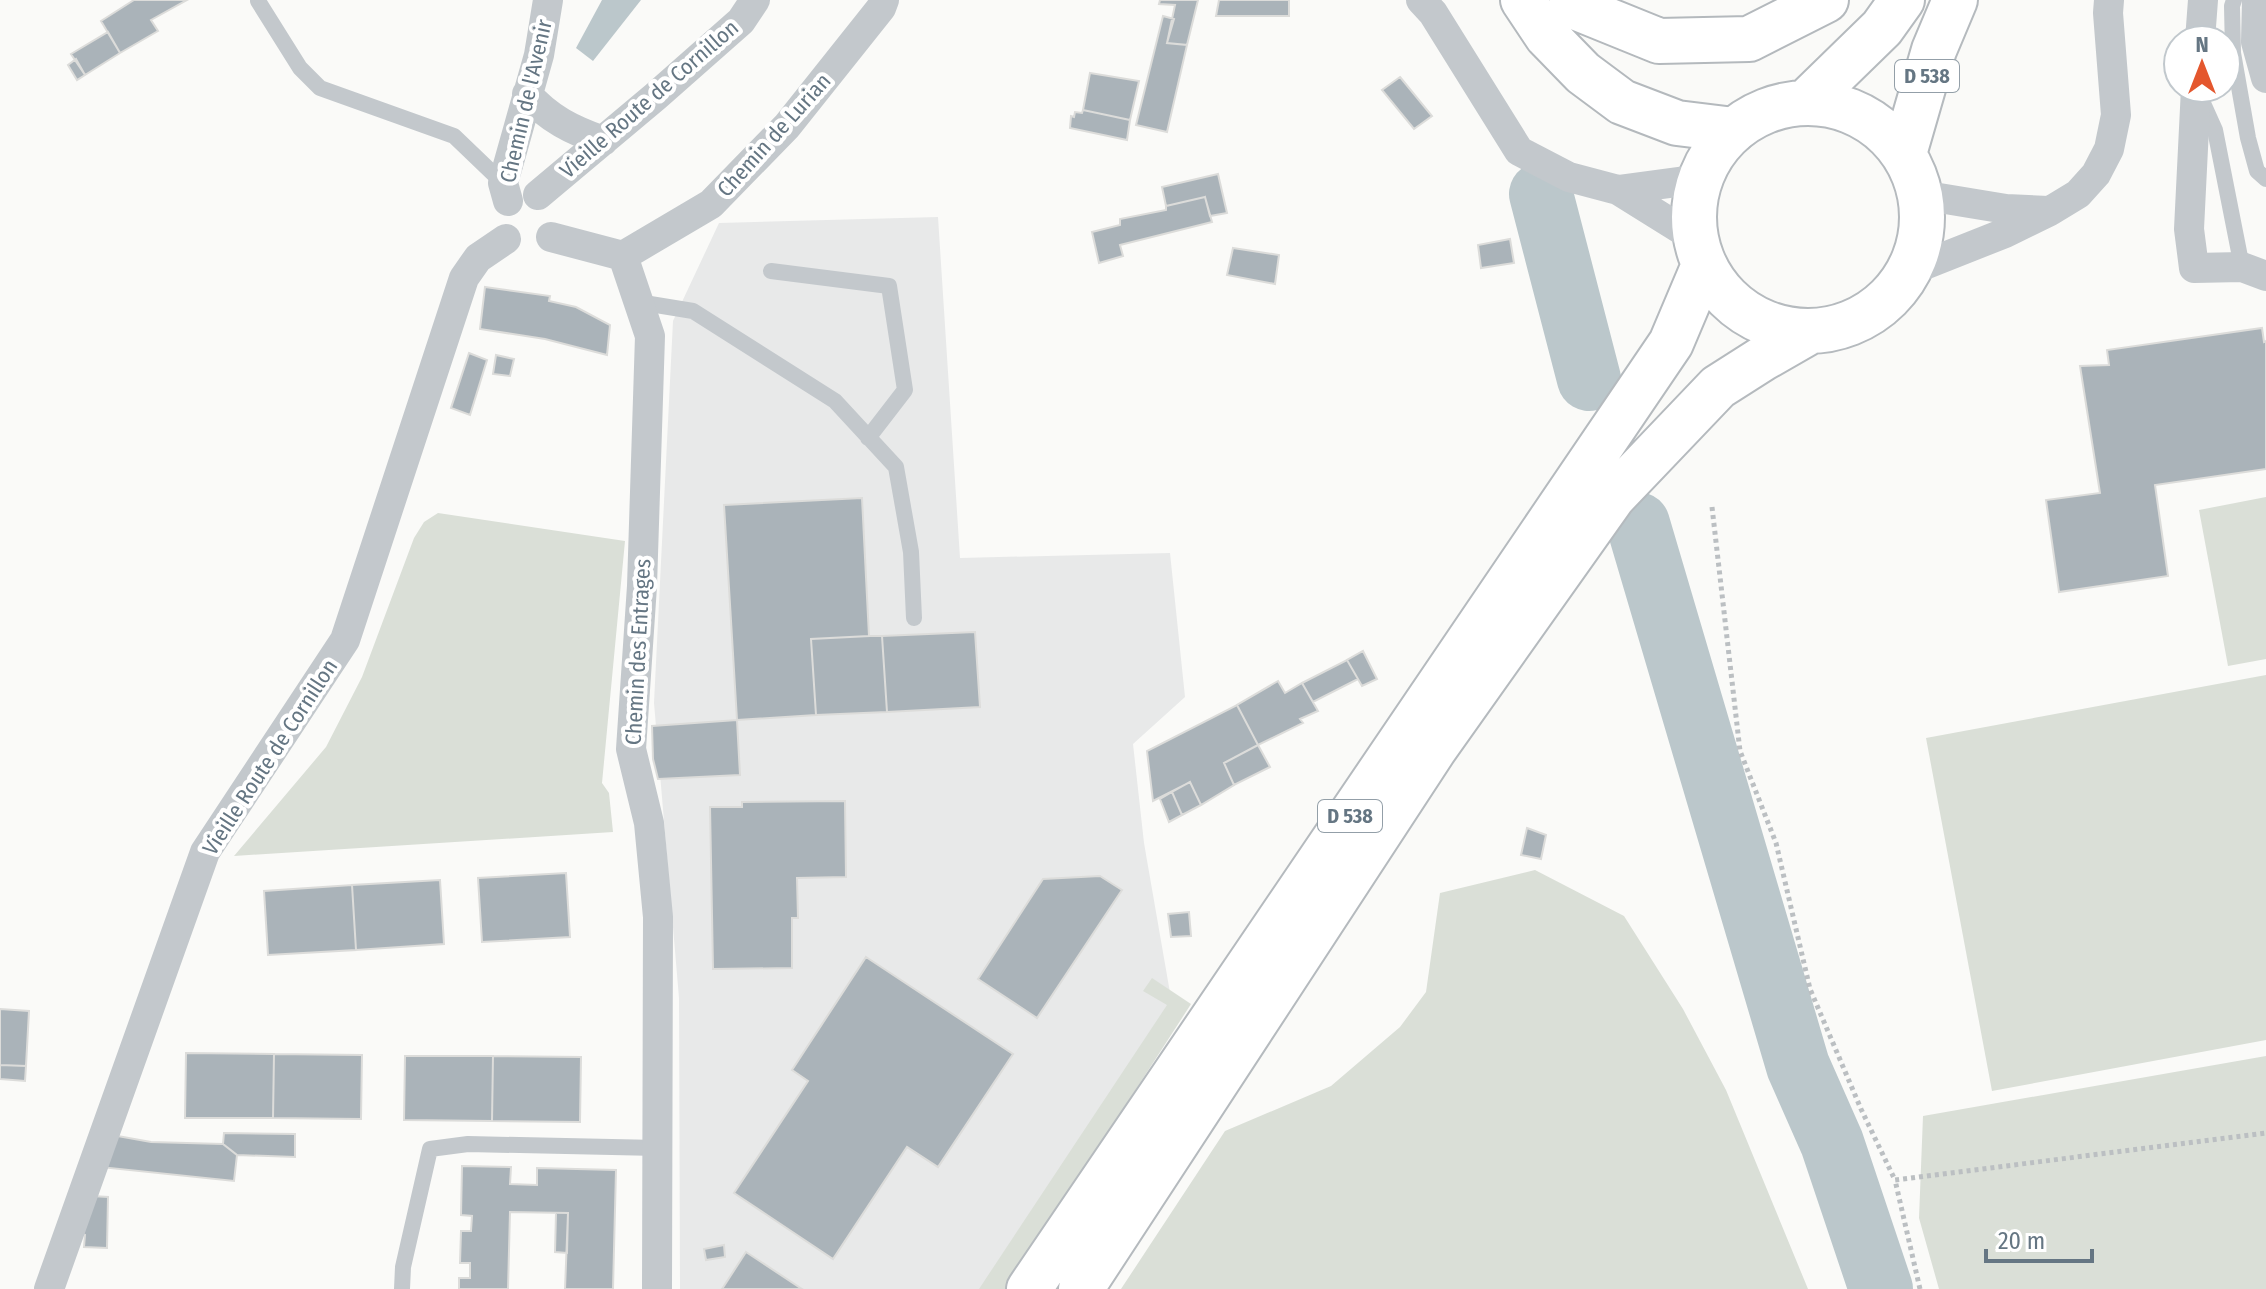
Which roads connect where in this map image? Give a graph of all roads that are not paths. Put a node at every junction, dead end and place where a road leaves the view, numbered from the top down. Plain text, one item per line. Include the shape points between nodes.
1 (548, 0) edge
2 (755, 0) edge
3 (884, 0) edge
4 (1421, 0) edge
5 (1523, 0) edge
6 (1572, 0) edge
7 (1826, 0) edge
8 (1902, 0) edge
9 (1955, 0) edge
10 (2109, 0) edge
11 (2203, 0) edge
12 (2234, 0) edge
13 (2257, 0) edge
14 (258, 1) edge
15 (2201, 24) edge
16 (2266, 78) edge
17 (527, 94) junction
18 (1805, 103) junction
19 (2195, 104) edge
20 (2203, 104) edge
21 (1734, 130) junction
22 (603, 141) junction
23 (1904, 154) junction
24 (1700, 179) junction
25 (2266, 179) edge
26 (1618, 190) junction
27 (505, 192) junction
28 (538, 195) junction
29 (1921, 195) junction
30 (2050, 211) junction
31 (551, 237) junction
32 (506, 239) junction
33 (1700, 252) junction
34 (623, 256) junction
35 (771, 271) dead end
36 (1909, 271) junction
37 (2254, 272) edge
38 (638, 302) junction
39 (1811, 331) junction
40 (868, 438) junction
41 (914, 618) dead end
42 (658, 1148) junction
43 (49, 1289) edge
44 (402, 1289) edge
45 (657, 1289) edge
46 (1029, 1289) edge
47 (1081, 1289) edge

1 - 17 street, Chemin de l'Avenir
2 - 22 street, Vieille Route de Cornillon via 741,21
3 - 34 street, Chemin de Lurian via 787,126 711,204
4 - 26 street via 1519,151 1569,177
5 - 21 main road via 1547,36 1622,102 1677,123
6 - 7 main road via 1580,9 1659,41 1749,39
8 - 18 main road, D 538 via 1882,28
9 - 23 main road, D 538 via 1934,50
10 - 30 street via 2116,115 2109,149 2078,194
11 - 15 street
12 - 25 lane via 2233,53 2248,138 2257,171
13 - 16 street via 2256,42
14 - 27 lane via 300,68 320,88 454,136
17 - 22 street via 543,112
17 - 27 street, Chemin de l'Avenir
18 - 21 main road via 1767,110
18 - 23 main road via 1843,108 1878,126
19 - 37 street via 2189,229 2194,268
20 - 37 lane
21 - 24 main road
22 - 28 street, Vieille Route de Cornillon
23 - 29 main road
24 - 26 street
24 - 33 main road via 1694,209
26 - 33 street
27 - 28 street
27 - 32 street via 499,224
28 - 31 street via 554,213
29 - 30 street
29 - 36 main road via 1922,234
30 - 36 street
31 - 32 street via 529,249
31 - 34 street
32 - 43 street, Vieille Route de Cornillon via 478,258 464,278 345,640 205,852
33 - 39 main road via 1722,293 1747,314 1778,327
33 - 46 main road, D 538 via 1671,343
34 - 38 street, Chemin des Entrages
35 - 40 lane via 889,286 905,390
36 - 39 main road via 1892,296 1868,315 1841,327
38 - 40 lane via 693,311 835,401
38 - 42 street, Chemin des Entrages via 650,336 631,749 649,823 658,917
39 - 47 main road, D 538 via 1718,387 1613,497 1435,748
40 - 41 lane via 896,467 911,552
42 - 44 lane via 468,1144 430,1149
42 - 45 street, Chemin des Entrages

